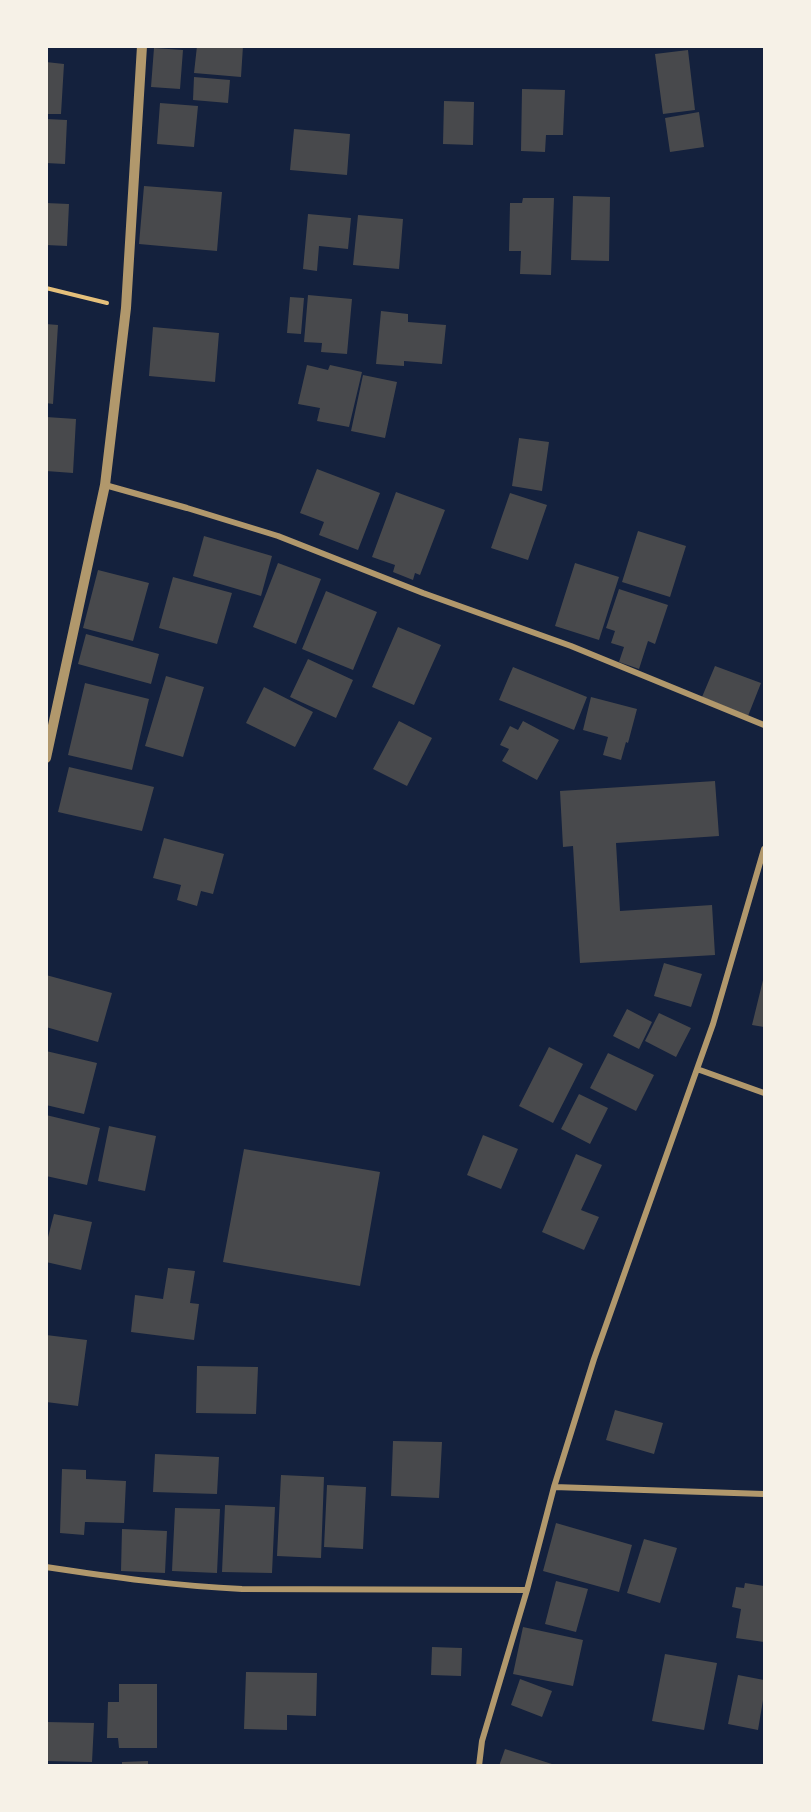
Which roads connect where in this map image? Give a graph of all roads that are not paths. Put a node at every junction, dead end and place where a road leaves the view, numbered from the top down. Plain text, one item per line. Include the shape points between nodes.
1 (141, 46) edge
2 (105, 485) junction
3 (765, 725) edge
4 (46, 758) edge
5 (765, 849) edge
6 (697, 1069) junction
7 (765, 1093) edge
8 (554, 1487) junction
9 (765, 1494) edge
10 (46, 1567) edge
11 (527, 1590) junction
12 (478, 1766) edge

1 - 2 street via 126,308
2 - 3 street via 278,536 571,646
2 - 4 street
5 - 6 street
6 - 7 street
6 - 8 street via 594,1359
8 - 9 street
8 - 11 street
10 - 11 street via 208,1588
11 - 12 street

